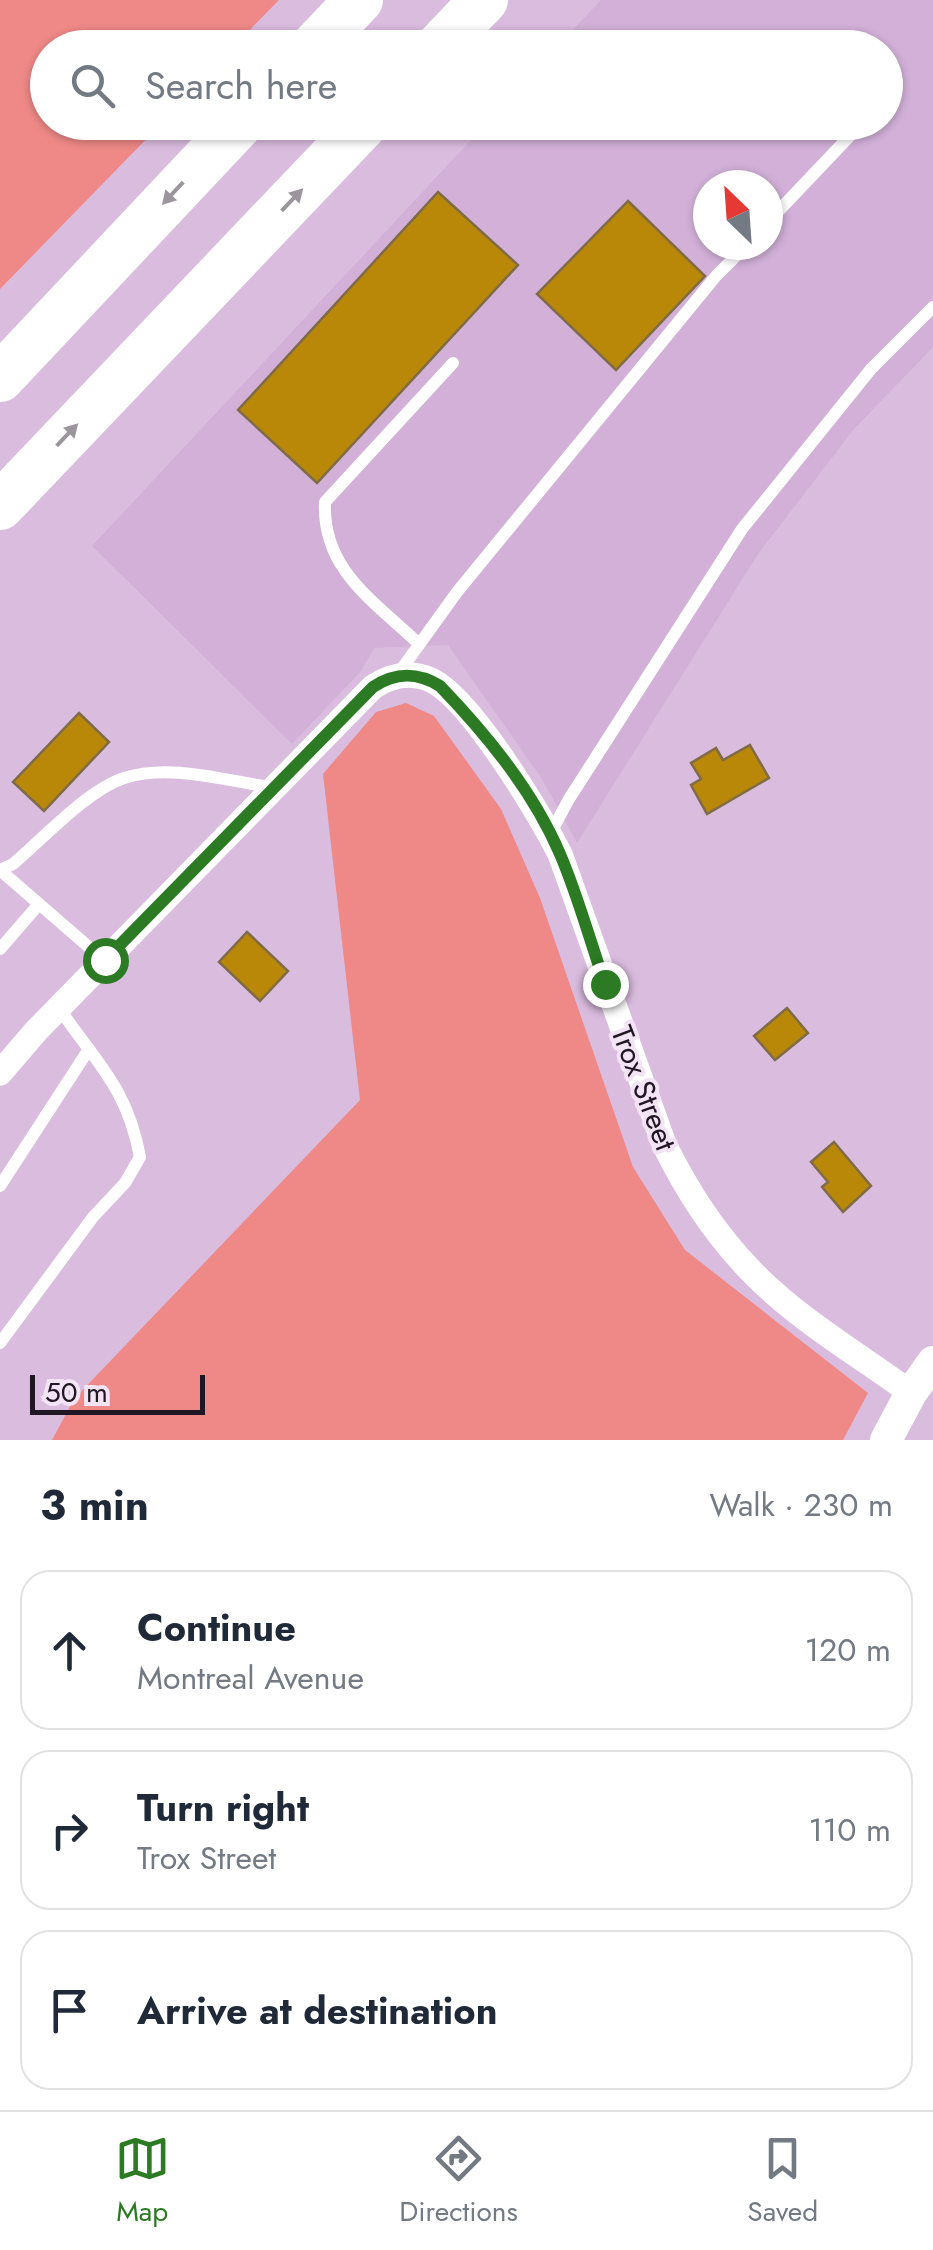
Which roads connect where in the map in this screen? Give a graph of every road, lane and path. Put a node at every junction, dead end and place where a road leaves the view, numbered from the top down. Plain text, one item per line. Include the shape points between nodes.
1 (359, 0) edge
2 (484, 0) edge
3 (330, 30) edge
4 (455, 30) edge
5 (224, 140) edge
6 (349, 140) edge
7 (846, 140) edge
8 (783, 206) edge
9 (731, 260) edge
10 (933, 306) edge
11 (452, 363) dead end
12 (0, 378) edge
13 (0, 506) edge
14 (419, 644) junction
15 (396, 676) junction
16 (274, 788) junction
17 (550, 834) junction
18 (0, 870) edge
19 (39, 904) junction
20 (0, 948) edge
21 (105, 960) junction
22 (59, 1008) junction
23 (89, 1049) junction
24 (0, 1073) edge
25 (0, 1186) edge
26 (0, 1343) edge
27 (933, 1362) edge
28 (911, 1393) junction
29 (886, 1440) edge

1 - 3 highway
2 - 4 highway
5 -> 12 highway
13 -> 6 highway
7 - 8 lane
9 - 14 lane
10 - 17 lane via 870,368 742,529
11 - 14 lane via 326,502 324,528 334,556
14 - 15 lane
15 - 16 street via 368,692
15 - 17 street, Trox Street via 440,686 507,765
16 - 18 lane via 168,773 124,778
16 - 21 street
17 - 28 street, Trox Street via 664,1144 713,1228 780,1298
18 - 19 lane
19 - 20 lane
19 - 21 lane
21 - 22 street
22 - 23 lane
22 - 24 street
23 - 25 lane
23 - 26 lane via 127,1108 140,1157
27 - 28 street
28 - 29 street

